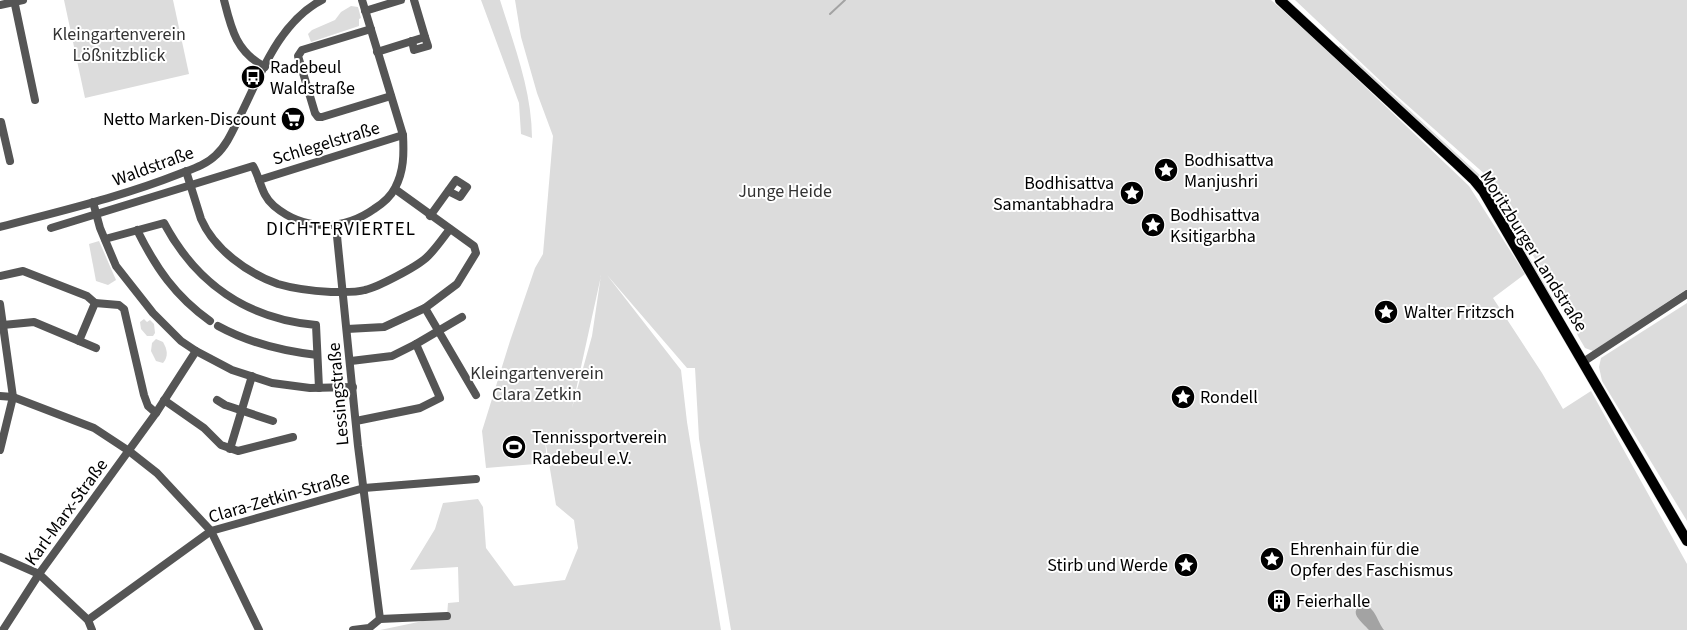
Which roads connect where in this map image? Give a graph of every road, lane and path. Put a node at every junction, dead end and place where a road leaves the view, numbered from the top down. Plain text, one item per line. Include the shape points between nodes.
1 (224, 0) edge
2 (322, 0) edge
3 (362, 0) edge
4 (401, 0) edge
5 (414, 0) edge
6 (1280, 0) edge
7 (17, 1) edge
8 (0, 5) edge
9 (365, 11) junction
10 (371, 29) junction
11 (377, 52) junction
12 (265, 66) junction
13 (391, 96) junction
14 (35, 100) dead end
15 (0, 121) edge
16 (403, 136) junction
17 (10, 161) dead end
18 (186, 171) junction
19 (259, 180) junction
20 (191, 186) junction
21 (395, 189) junction
22 (448, 191) dead end
23 (93, 202) junction
24 (97, 215) junction
25 (430, 216) junction
26 (336, 226) junction
27 (0, 227) edge
28 (50, 228) dead end
29 (450, 229) junction
30 (137, 230) junction
31 (105, 239) junction
32 (0, 276) edge
33 (343, 292) junction
34 (1687, 294) edge
35 (96, 303) junction
36 (0, 304) edge
37 (425, 308) junction
38 (462, 316) dead end
39 (210, 321) dead end
40 (3, 325) junction
41 (218, 326) dead end
42 (347, 330) junction
43 (439, 332) junction
44 (79, 341) junction
45 (416, 344) junction
46 (96, 348) dead end
47 (196, 352) junction
48 (317, 355) junction
49 (351, 361) junction
50 (1583, 362) junction
51 (252, 376) junction
52 (353, 387) junction
53 (319, 388) junction
54 (476, 395) dead end
55 (0, 396) edge
56 (13, 397) junction
57 (164, 400) junction
58 (217, 400) dead end
59 (242, 411) junction
60 (156, 413) junction
61 (273, 421) dead end
62 (356, 421) junction
63 (293, 438) dead end
64 (230, 448) junction
65 (0, 450) edge
66 (129, 451) junction
67 (476, 478) dead end
68 (364, 488) junction
69 (211, 531) junction
70 (1687, 541) edge
71 (0, 557) edge
72 (39, 574) junction
73 (447, 616) dead end
74 (380, 619) junction
75 (88, 620) junction
76 (3, 630) edge
77 (92, 630) edge
78 (259, 630) edge
79 (353, 630) edge

1 - 12 street via 237,40 256,62
2 - 12 street, Waldstraße via 295,21
3 - 9 street
4 - 9 street
5 - 11 street via 425,37
6 - 50 main road, Moritzburger Landstraße via 1474,180
7 - 8 street
7 - 14 street
9 - 10 street
10 - 11 street
10 - 13 street via 299,53 315,113 322,117
11 - 13 street
12 - 18 street, Waldstraße via 223,148 208,162
13 - 16 street
15 - 17 street
16 - 19 street, Schlegelstraße
16 - 21 street via 404,156
18 - 20 street
18 - 23 street, Waldstraße
19 - 20 street via 253,166
19 - 26 street via 263,194 283,213 300,222
20 - 24 street
20 - 33 street via 204,226 232,258 278,284
21 - 25 street
21 - 26 street via 366,215
22 - 25 street
23 - 24 street
23 - 27 street, Waldstraße
24 - 28 street
24 - 31 street
25 - 29 street
26 - 33 street, Lessingstraße
29 - 33 street via 425,259 365,290
29 - 37 street via 474,246 476,253 456,284
30 - 31 street
30 - 39 street via 150,257 168,282 193,309
30 - 48 street via 164,223 191,263 230,297 270,316 316,325
31 - 47 street via 116,266 139,296 169,329
32 - 35 street via 23,271 88,296
33 - 42 street, Lessingstraße
34 - 50 street
35 - 44 street
35 - 60 street via 119,305 124,309 148,406
36 - 40 street
37 - 42 street via 384,327
37 - 43 street
38 - 43 street
40 - 44 street via 34,322
40 - 56 street
41 - 48 street via 259,344
42 - 49 street, Lessingstraße
43 - 45 street
43 - 54 street
44 - 46 street
45 - 49 street via 392,356
45 - 62 street via 440,398 420,408
47 - 51 street
47 - 57 street, Karl-Marx-Straße
48 - 53 street
49 - 52 street, Lessingstraße
50 - 70 main road, Moritzburger Landstraße
51 - 53 street
51 - 59 street
52 - 53 street
52 - 62 street, Lessingstraße
55 - 56 street
56 - 65 street
56 - 66 street via 94,428
57 - 60 street, Karl-Marx-Straße
57 - 64 street via 204,428 221,445
58 - 59 street
59 - 61 street
59 - 64 street
60 - 66 street, Karl-Marx-Straße
62 - 68 street, Lessingstraße
63 - 64 street via 238,451
66 - 69 street via 157,473
66 - 72 street, Karl-Marx-Straße
67 - 68 street, Clara-Zetkin-Straße
68 - 69 street, Clara-Zetkin-Straße
68 - 74 street, Lessingstraße
69 - 75 street, Clara-Zetkin-Straße
69 - 78 street
71 - 72 street
72 - 75 street
72 - 76 street, Karl-Marx-Straße
73 - 74 street
74 - 79 street via 369,628
75 - 77 street

